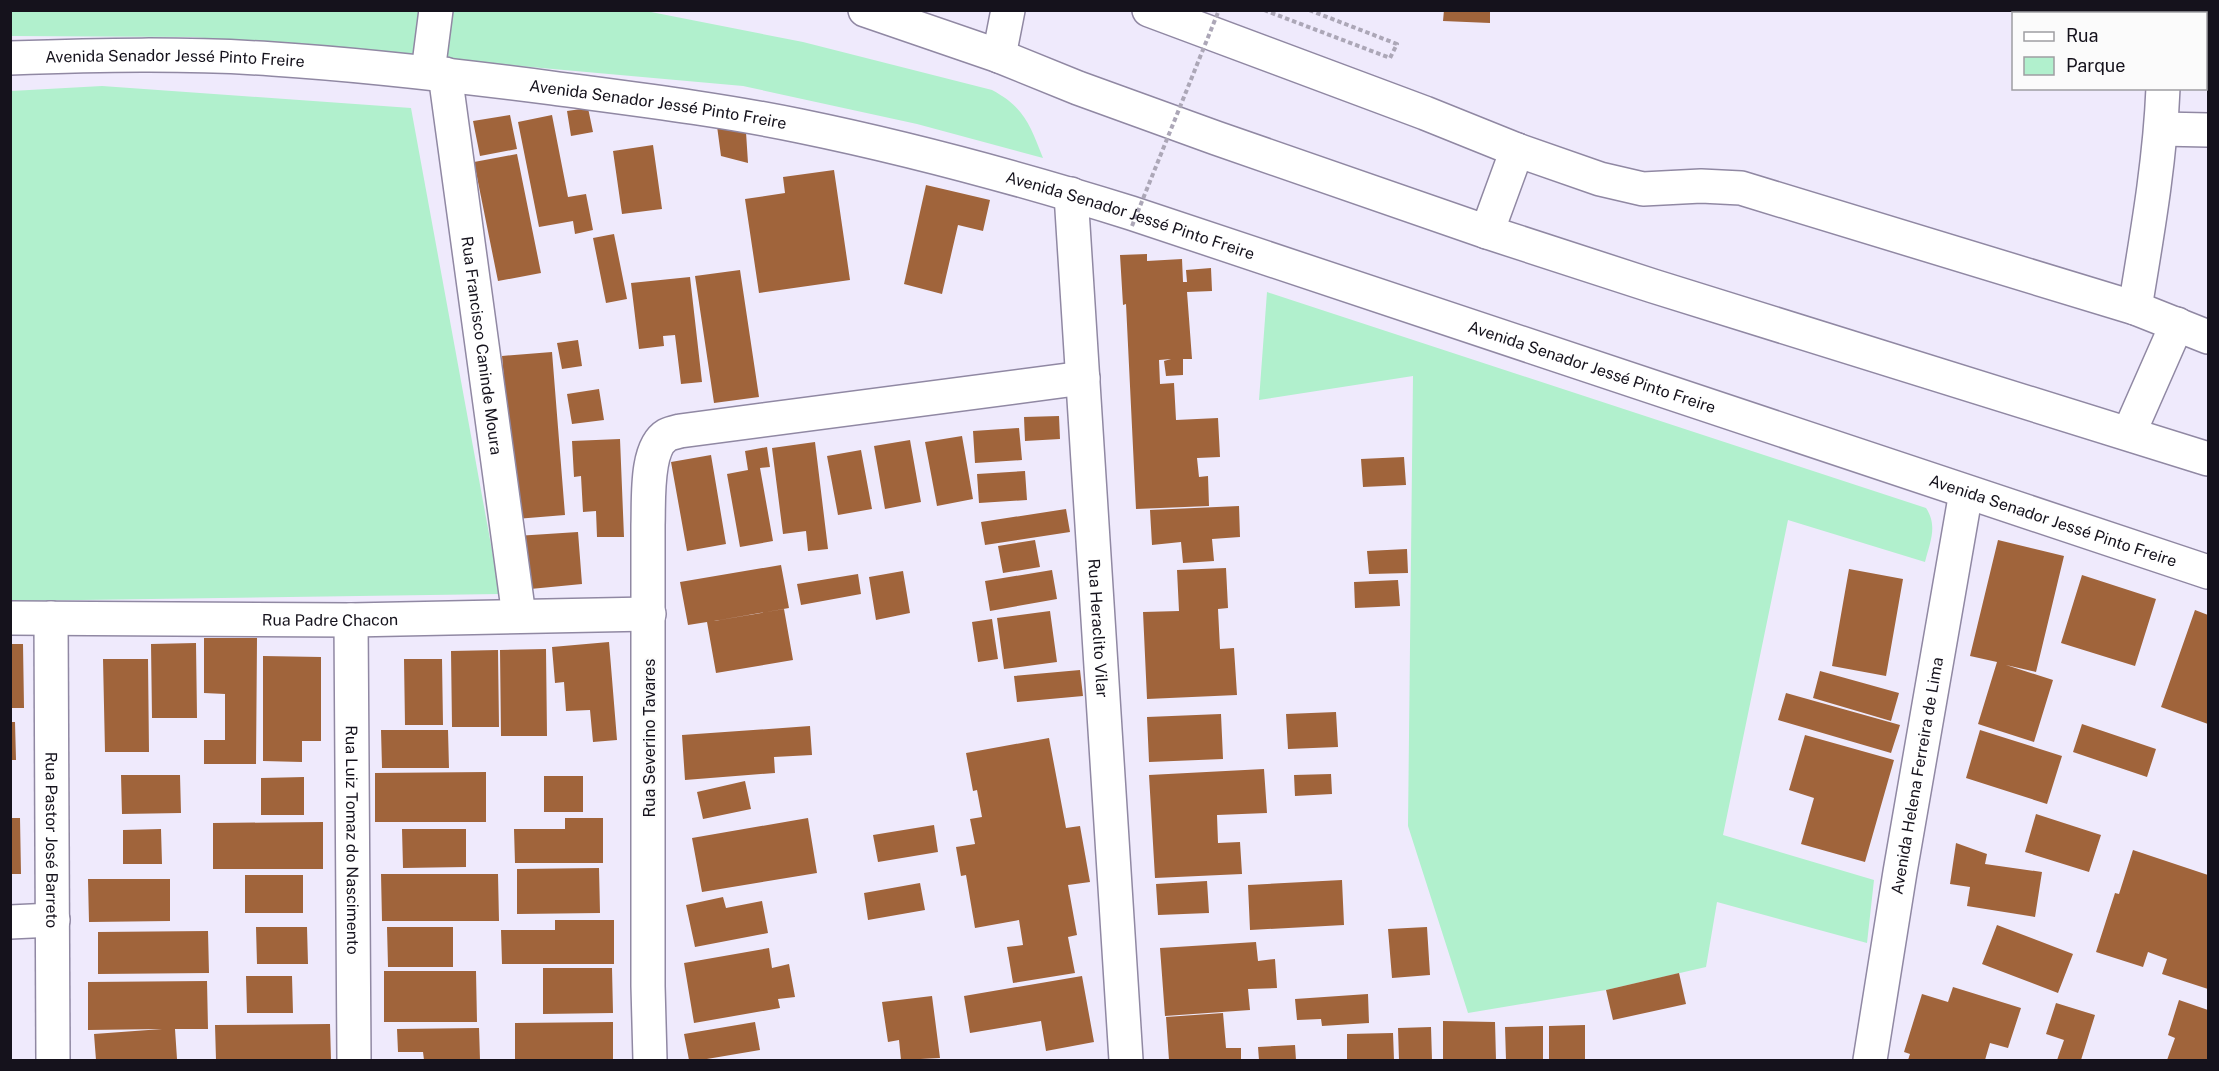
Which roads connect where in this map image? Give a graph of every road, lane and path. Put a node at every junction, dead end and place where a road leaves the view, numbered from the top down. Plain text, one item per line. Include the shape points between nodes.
1 (436, 10) edge
2 (865, 10) edge
3 (1008, 10) edge
4 (1149, 10) edge
5 (1219, 10) edge
6 (1264, 10) edge
7 (1309, 10) edge
8 (999, 56) junction
9 (10, 58) edge
10 (436, 73) junction
11 (2163, 90) edge
12 (2161, 129) junction
13 (2208, 130) edge
14 (1517, 150) junction
15 (1071, 194) junction
16 (1132, 226) dead end
17 (1487, 232) junction
18 (2135, 308) junction
19 (2177, 324) junction
20 (2208, 337) edge
21 (1083, 378) junction
22 (2129, 433) junction
23 (2208, 459) edge
24 (1966, 492) junction
25 (2208, 573) edge
26 (649, 614) junction
27 (519, 616) junction
28 (10, 618) edge
29 (51, 618) junction
30 (351, 620) junction
31 (53, 920) junction
32 (10, 922) edge
33 (53, 1060) edge
34 (354, 1060) edge
35 (650, 1060) edge
36 (1126, 1060) edge
37 (1870, 1060) edge

1 - 10 main road, Rua Francisco Caninde Moura
2 - 8 main road
3 - 8 main road
4 - 14 main road
5 - 16 path, bridge
6 - 7 path via 1390,58 1397,44
8 - 17 main road via 1078,88
9 - 10 main road, Avenida Senador Jessé Pinto Freire via 271,58
10 - 15 main road, Avenida Senador Jessé Pinto Freire via 796,125 961,162
10 - 27 main road, Rua Francisco Caninde Moura
11 - 12 main road
12 - 13 main road
12 - 18 main road
14 - 17 main road
14 - 18 main road via 1627,187 1741,188
15 - 21 main road, Rua Heraclito Vilar
15 - 24 main road, Avenida Senador Jessé Pinto Freire
17 - 22 main road
18 - 19 main road
19 - 20 main road
19 - 22 main road
21 - 26 main road, Rua Severino Tavares via 666,435 658,443 651,467
21 - 36 main road, Rua Heraclito Vilar
22 - 23 main road
24 - 25 main road, Avenida Senador Jessé Pinto Freire
24 - 37 main road, Avenida Helena Ferreira de Lima
26 - 27 main road, Rua Padre Chacon
26 - 35 main road, Rua Severino Tavares
27 - 30 main road, Rua Padre Chacon
28 - 29 main road, Rua Padre Chacon
29 - 30 main road, Rua Padre Chacon
29 - 31 main road, Rua Pastor José Barreto
30 - 34 main road, Rua Luiz Tomaz do Nascimento
31 - 32 main road
31 - 33 main road, Rua Pastor José Barreto

